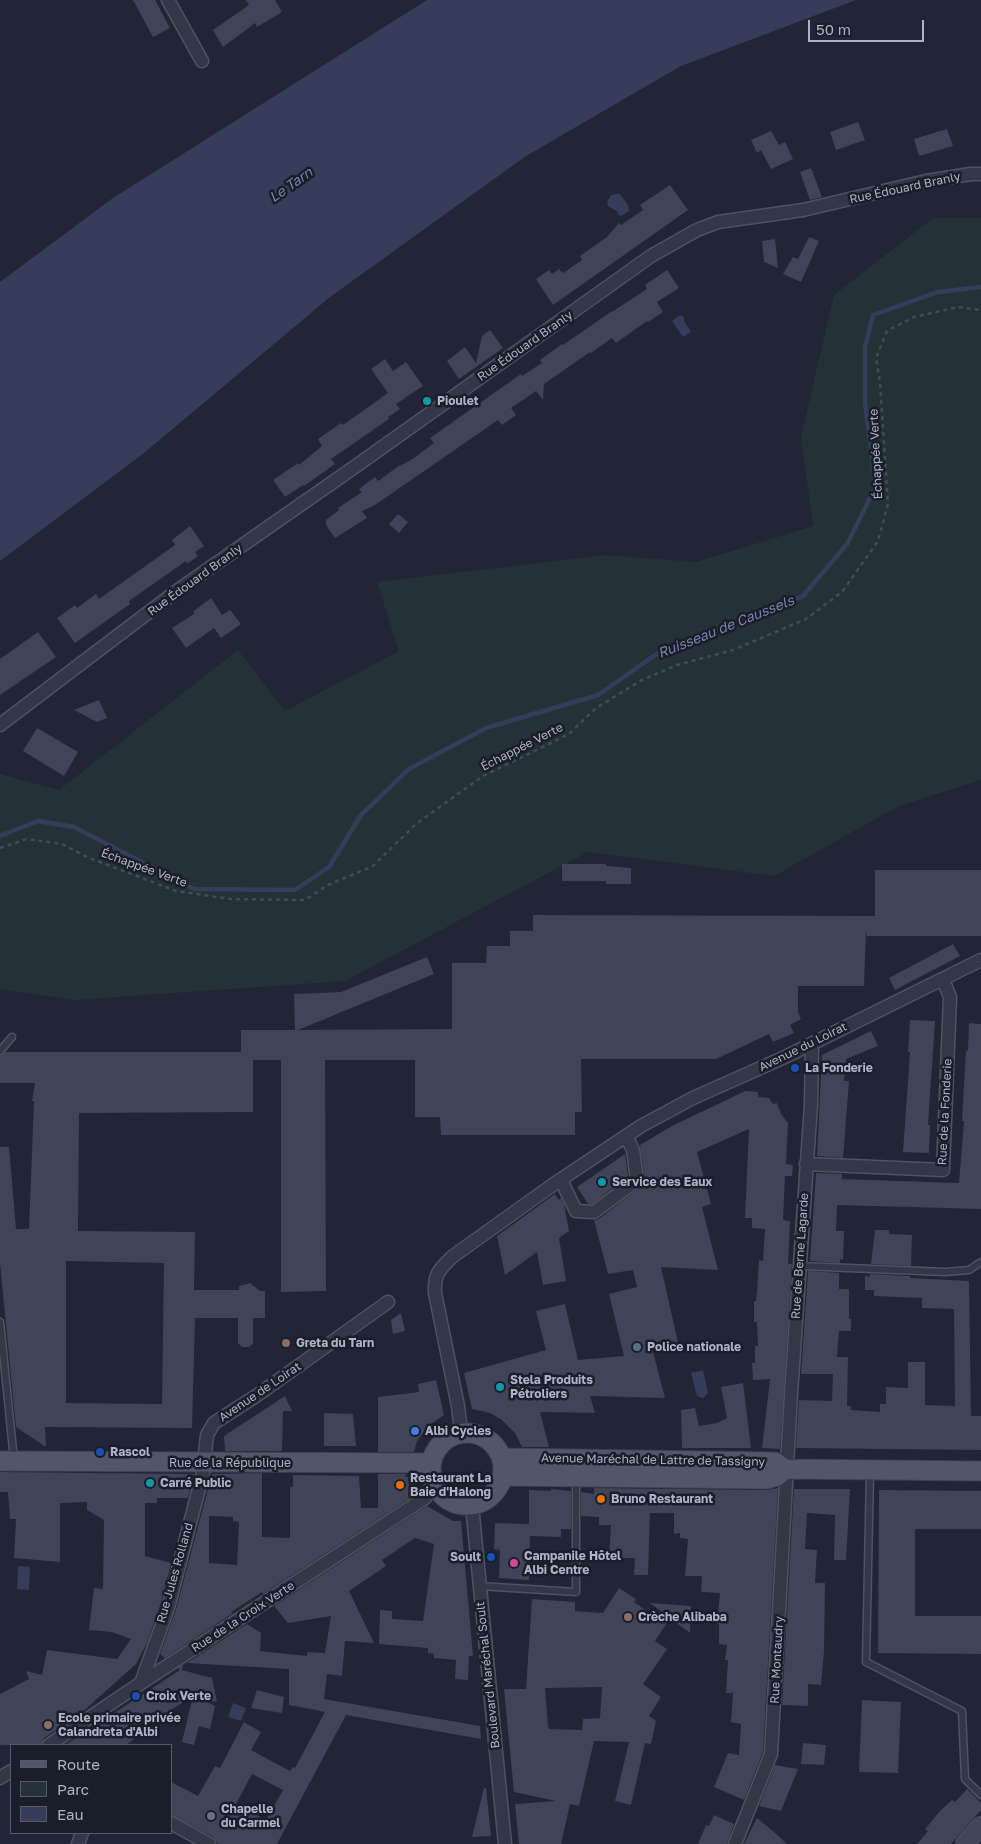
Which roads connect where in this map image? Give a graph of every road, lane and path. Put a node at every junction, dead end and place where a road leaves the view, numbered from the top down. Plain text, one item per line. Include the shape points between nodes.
1 (168, 0) edge
2 (202, 61) dead end
3 (981, 174) edge
4 (981, 310) edge
5 (0, 726) edge
6 (0, 848) edge
7 (981, 960) edge
8 (943, 980) junction
9 (12, 1037) dead end
10 (812, 1044) junction
11 (0, 1050) edge
12 (626, 1136) junction
13 (806, 1164) junction
14 (561, 1180) junction
15 (981, 1262) edge
16 (800, 1266) junction
17 (388, 1302) dead end
18 (0, 1322) edge
19 (461, 1432) junction
20 (7, 1461) edge
21 (204, 1462) junction
22 (431, 1463) junction
23 (503, 1467) junction
24 (576, 1468) junction
25 (786, 1469) junction
26 (870, 1470) junction
27 (981, 1471) edge
28 (435, 1486) junction
29 (472, 1505) junction
30 (479, 1586) junction
31 (141, 1683) junction
32 (50, 1744) edge
33 (981, 1795) edge
34 (172, 1824) edge
35 (981, 1826) edge
36 (209, 1844) edge
37 (505, 1844) edge
38 (735, 1844) edge
39 (965, 1844) edge

1 - 2 street
3 - 5 street, Rue Édouard Branly via 926,181 803,210 718,222 697,230 651,256 182,588
4 - 6 path, Échappée Verte via 958,307 914,317 887,331 876,358 888,504 878,541 842,592 806,619 733,650 677,665 642,680 596,708 569,734 483,776 416,824 374,866 305,900 230,899 176,891 62,844 27,839
7 - 8 street, Avenue du Loirat
8 - 10 street, Avenue du Loirat
8 - 13 street, Rue de la Fonderie via 950,997 943,1170
9 - 11 lane
10 - 12 street, Avenue du Loirat via 693,1098
10 - 13 street, Rue de Berne Lagarde
12 - 14 street, Avenue du Loirat
12 - 14 street via 633,1150 637,1180 594,1212 576,1211
13 - 16 street, Rue de Berne Lagarde
14 - 19 street, Avenue du Loirat via 452,1257 434,1279
15 - 16 lane via 969,1270 944,1272
16 - 25 street, Rue de Berne Lagarde
17 - 21 street, Avenue de Loirat via 214,1423 207,1435
18 - 20 lane
19 - 22 main road via 441,1443
19 - 23 main road via 472,1432 492,1441
20 - 21 main road, Rue de la République
21 - 22 main road, Rue de la République
21 - 31 street, Rue Jules Rolland via 168,1608
22 - 28 main road
23 - 24 main road, Avenue Maréchal de Lattre de Tassigny
23 - 29 main road via 499,1487 492,1496
24 - 25 main road, Avenue Maréchal de Lattre de Tassigny via 775,1462
24 - 30 lane via 576,1592
25 - 26 main road, Avenue Maréchal de Lattre de Tassigny
25 - 38 street, Rue Montaudry via 771,1754
26 - 27 main road, Avenue Maréchal de Lattre de Tassigny
26 - 33 lane via 866,1662 962,1711 965,1779
28 - 29 main road via 450,1501
28 - 31 street, Rue de la Croix Verte via 425,1498
29 - 30 street, Boulevard Maréchal Soult
30 - 37 street, Boulevard Maréchal Soult
31 - 32 street, Rue de la Croix Verte
34 - 36 street
35 - 39 main road

